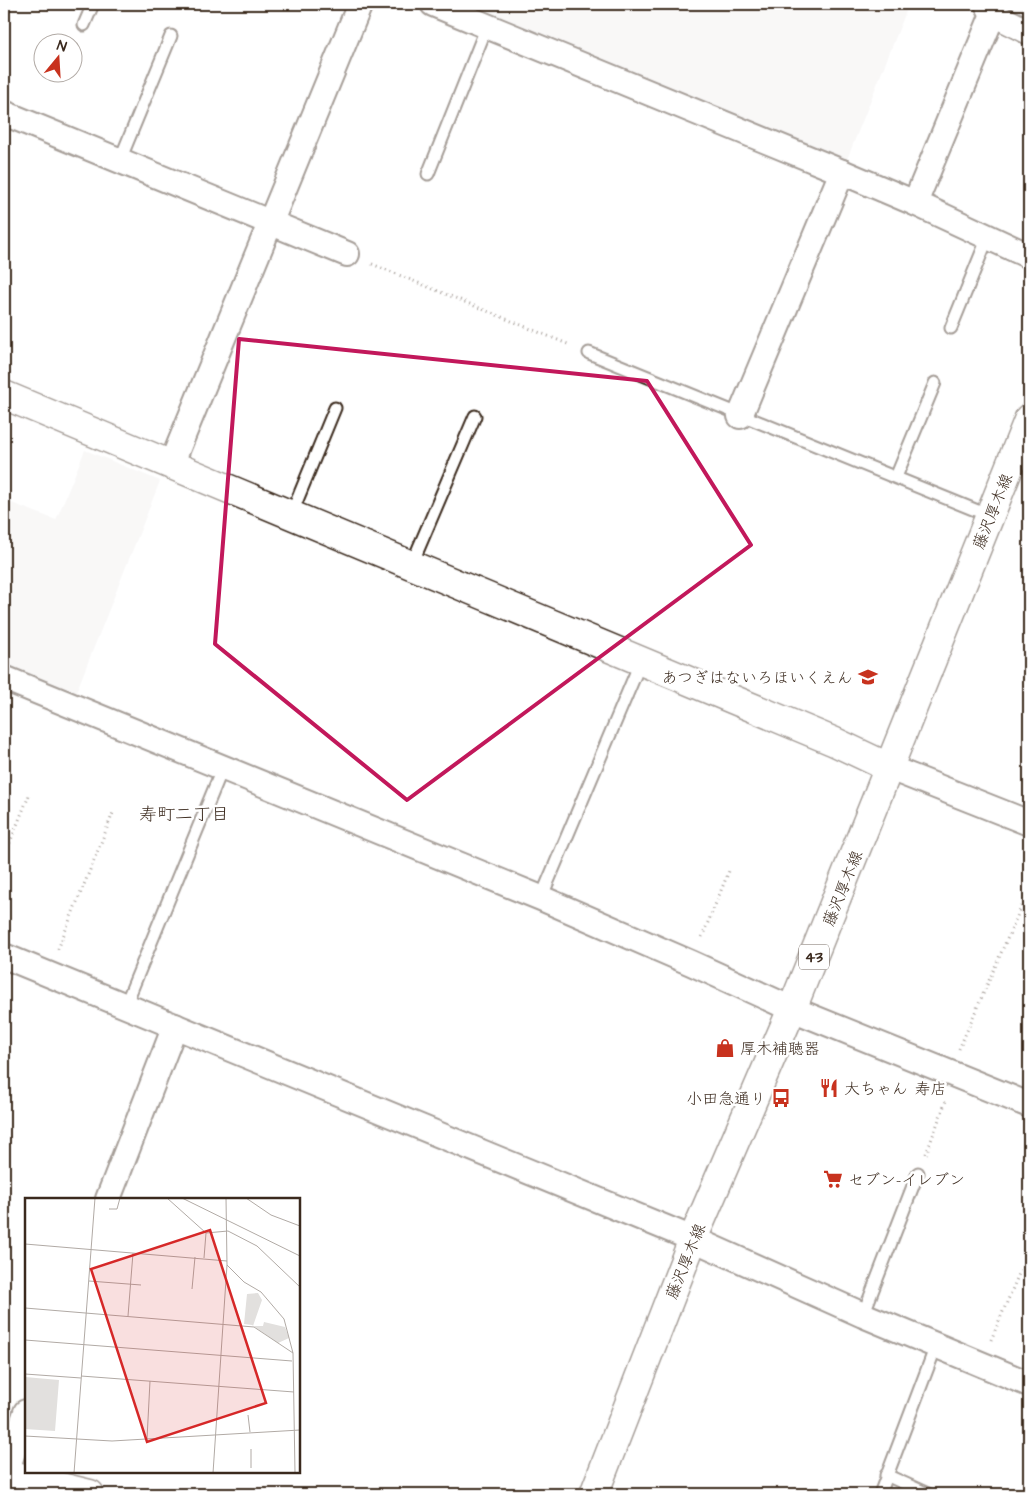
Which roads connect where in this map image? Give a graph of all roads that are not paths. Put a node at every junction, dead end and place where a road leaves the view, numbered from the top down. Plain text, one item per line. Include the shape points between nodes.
1 (93, 4) edge
2 (360, 4) edge
3 (433, 4) edge
4 (990, 9) edge
5 (84, 25) dead end
6 (487, 26) junction
7 (1029, 32) edge
8 (172, 36) dead end
9 (4, 113) edge
10 (120, 160) junction
11 (842, 172) junction
12 (428, 174) dead end
13 (915, 202) junction
14 (270, 222) junction
15 (988, 237) junction
16 (347, 254) road end
17 (1029, 256) edge
18 (951, 328) dead end
19 (589, 353) road end
20 (935, 383) dead end
21 (4, 395) edge
22 (335, 408) dead end
23 (475, 416) dead end
24 (740, 416) junction
25 (1029, 418) edge
26 (171, 465) junction
27 (896, 477) junction
28 (291, 515) junction
29 (990, 516) junction
30 (411, 566) junction
31 (641, 661) junction
32 (4, 678) edge
33 (223, 767) junction
34 (890, 768) junction
35 (1029, 823) edge
36 (540, 898) junction
37 (4, 956) edge
38 (125, 1006) junction
39 (792, 1009) junction
40 (175, 1026) junction
41 (1029, 1105) edge
42 (918, 1173) road end
43 (108, 1198) edge
44 (693, 1239) junction
45 (863, 1315) junction
46 (936, 1346) junction
47 (1029, 1384) edge
48 (25, 1415) edge
49 (5, 1473) edge
50 (886, 1476) junction
51 (90, 1494) edge
52 (594, 1494) edge
53 (880, 1494) edge
54 (928, 1494) edge

1 - 5 lane
2 - 14 street
3 - 6 street
4 - 7 street
4 - 13 street
6 - 11 street
6 - 12 lane
8 - 10 lane
9 - 10 street
10 - 14 street
11 - 13 street
11 - 24 street
13 - 15 street
14 - 16 street
14 - 26 street
15 - 17 street
15 - 18 lane
19 - 24 lane
20 - 27 lane
21 - 26 main road
22 - 28 lane
23 - 30 lane
24 - 27 lane
25 - 29 main road, 藤沢厚木線 / 43
26 - 28 main road
27 - 29 lane
28 - 30 main road
29 - 34 main road, 藤沢厚木線 / 43
30 - 31 main road
31 - 34 main road via 836,742
31 - 36 lane
32 - 33 street
33 - 36 street
33 - 38 lane
34 - 35 street
34 - 39 main road, 藤沢厚木線 / 43
36 - 39 street
37 - 38 street
38 - 40 street
39 - 41 street
39 - 44 main road, 藤沢厚木線 / 43
40 - 43 street
40 - 44 street
42 - 45 lane
44 - 45 street
44 - 52 main road, 藤沢厚木線 / 43
45 - 46 street
46 - 47 street
46 - 50 lane
48 - 49 street
49 - 51 main road
50 - 53 lane
50 - 54 lane

